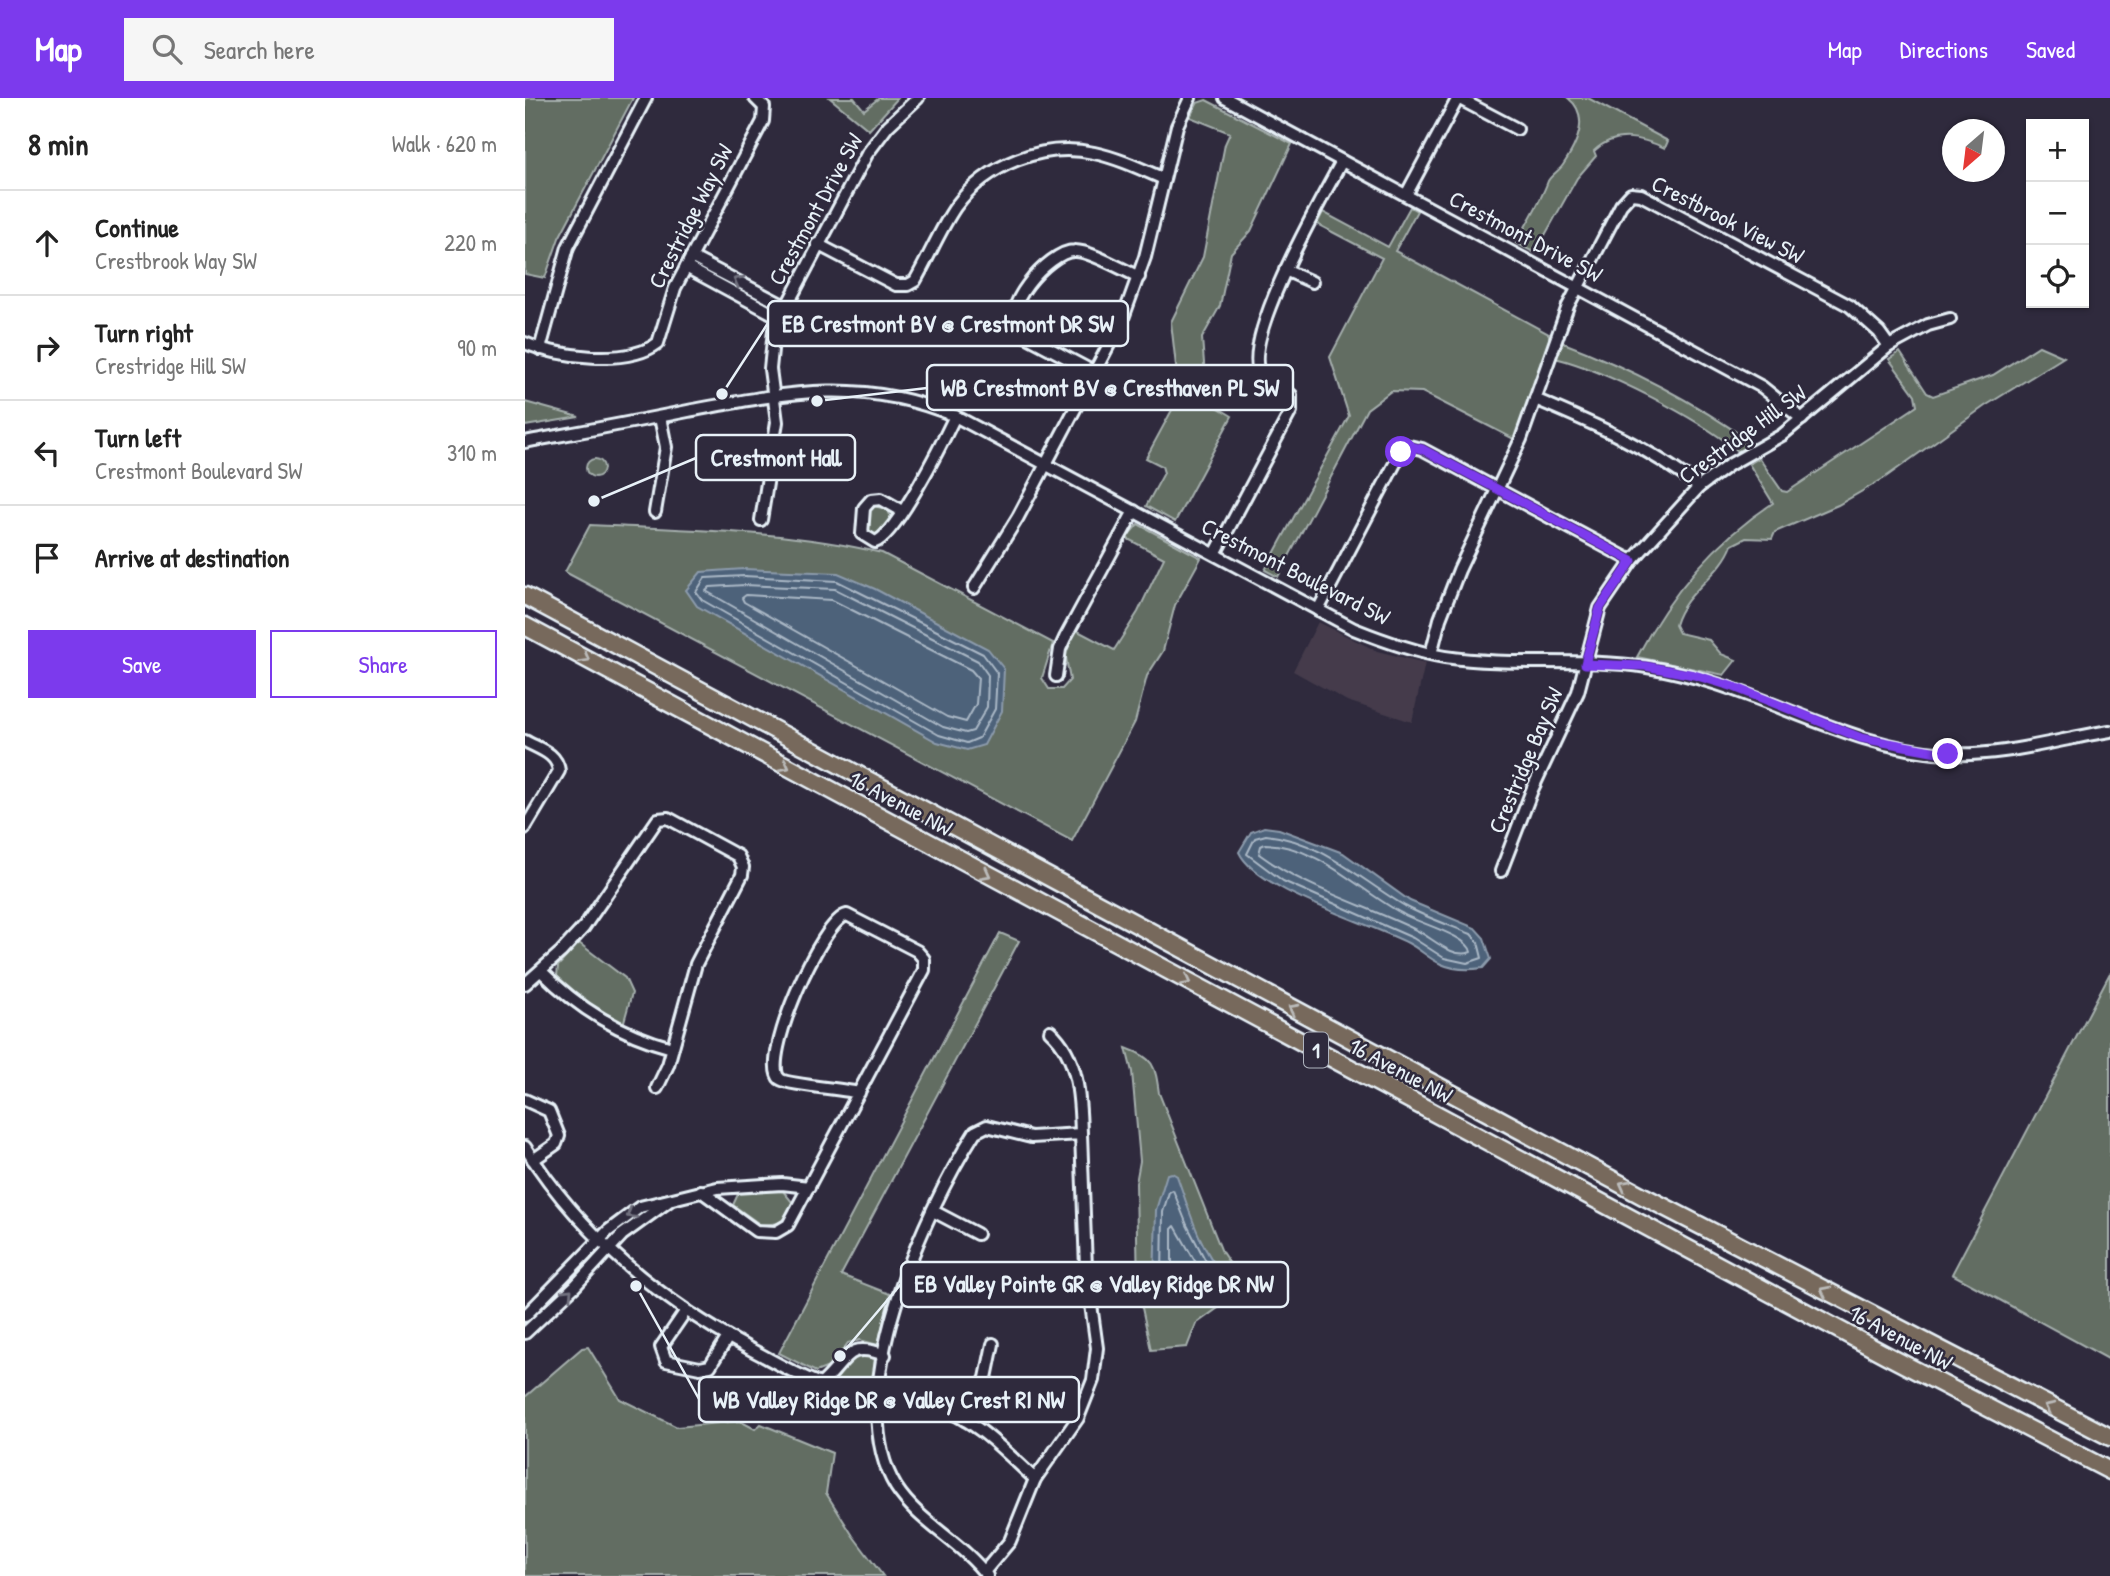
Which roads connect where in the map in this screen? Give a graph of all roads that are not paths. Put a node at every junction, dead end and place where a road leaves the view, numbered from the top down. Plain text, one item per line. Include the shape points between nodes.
1 (646, 98) edge
2 (755, 98) edge
3 (917, 98) edge
4 (1190, 98) edge
5 (1225, 98) edge
6 (1458, 98) edge
7 (1517, 129) dead end
8 (1342, 161) junction
9 (1164, 179) junction
10 (1406, 195) junction
11 (817, 244) junction
12 (689, 262) junction
13 (1285, 270) junction
14 (1139, 277) junction
15 (1312, 282) dead end
16 (1577, 286) junction
17 (785, 306) junction
18 (779, 317) junction
19 (1950, 319) dead end
20 (525, 342) edge
21 (1889, 346) junction
22 (540, 349) junction
23 (1095, 373) junction
24 (1127, 384) dead end
25 (773, 395) junction
26 (1535, 399) junction
27 (955, 416) junction
28 (660, 417) junction
29 (1802, 419) junction
30 (525, 443) edge
31 (1046, 464) junction
32 (1699, 487) junction
33 (1500, 489) junction
34 (902, 511) dead end
35 (1134, 511) junction
36 (655, 512) dead end
37 (761, 520) dead end
38 (1215, 554) junction
39 (1632, 561) junction
40 (974, 588) dead end
41 (525, 596) edge
42 (1318, 610) junction
43 (525, 626) edge
44 (1431, 654) junction
45 (1585, 664) junction
46 (1056, 676) dead end
47 (2110, 731) edge
48 (525, 741) edge
49 (525, 828) edge
50 (1501, 871) dead end
51 (541, 971) junction
52 (525, 984) edge
53 (1050, 1031) dead end
54 (672, 1048) junction
55 (657, 1088) dead end
56 (859, 1093) junction
57 (525, 1100) edge
58 (1081, 1134) junction
59 (525, 1147) edge
60 (533, 1160) junction
61 (809, 1187) junction
62 (701, 1191) junction
63 (669, 1201) junction
64 (933, 1211) junction
65 (977, 1234) dead end
66 (599, 1241) junction
67 (608, 1250) junction
68 (685, 1312) junction
69 (525, 1316) edge
70 (525, 1333) edge
71 (728, 1337) junction
72 (993, 1344) dead end
73 (885, 1355) junction
74 (821, 1384) junction
75 (878, 1400) junction
76 (965, 1420) junction
77 (2110, 1437) edge
78 (2110, 1471) edge
79 (1035, 1479) junction
80 (986, 1574) edge

1 - 22 street via 568,247
2 - 12 street, Crestridge Way SW via 764,107 763,121
3 - 11 street, Crestmont Drive SW via 867,154
4 - 9 street via 1177,126
5 - 8 street, Crestmont Drive SW
6 - 7 street
6 - 10 street
8 - 10 street, Crestmont Drive SW
8 - 13 street
9 - 11 street via 1084,151 1042,152 1012,162 986,176 962,199 915,281 904,286
9 - 14 street
10 - 16 street, Crestmont Drive SW
11 - 17 street, Crestmont Drive SW
17 -> 12 street
12 - 18 street
12 - 22 street, Crestridge Way SW via 668,305 660,338 652,347 594,357
13 - 15 street
13 - 38 street via 1268,315 1257,366 1261,375 1289,392 1292,406
14 - 23 street
14 - 23 street via 1073,250 1035,275 1013,311 1016,330
16 - 21 street, Crestbrook View SW via 1621,205 1636,194 1850,306
16 - 26 street
16 - 29 street, Crestmont Drive SW via 1762,387
17 - 18 street, Crestmont Drive SW
18 - 25 street, Crestmont Drive SW via 770,356
19 - 21 street, Crestridge Hill SW
20 - 22 street
21 - 29 street, Crestridge Hill SW
23 - 24 street
23 - 31 street
25 - 27 street, Crestmont Boulevard SW via 855,390 918,402
25 - 28 street, Crestmont Boulevard SW
25 - 37 street, Crestmont Drive SW via 776,434
26 - 32 street via 1629,442
26 - 33 street
27 - 31 street, Crestmont Boulevard SW
27 - 34 street
28 - 30 street, Crestmont Boulevard SW
28 - 36 street via 666,447
29 - 32 street, Crestridge Hill SW
31 - 35 street, Crestmont Boulevard SW
31 - 40 street
32 - 39 street, Crestridge Hill SW
33 - 39 street
33 - 42 street via 1409,446 1401,452
33 - 44 street via 1459,570
35 - 38 street, Crestmont Boulevard SW
35 - 46 street via 1065,638
38 - 42 street, Crestmont Boulevard SW
39 - 45 street, Crestridge Hill SW via 1600,608
77 -> 41 highway, 16 Avenue NW / 1 via 1631,1189
42 - 44 street, Crestmont Boulevard SW via 1377,639
43 -> 78 highway, 16 Avenue NW / 1
44 - 45 street, Crestmont Boulevard SW
45 - 47 street, Crestmont Boulevard SW via 1645,666 1694,675 1843,732 1922,751 2012,751
45 - 50 street, Crestridge Bay SW via 1571,709 1532,789
48 - 49 street via 551,755 559,767 557,778
51 - 52 street
51 - 54 street via 576,1004 606,1023
51 - 54 street via 593,916 658,819 668,818 734,853 743,863 742,875 696,964
53 - 58 street via 1069,1054
54 - 55 street
56 - 56 street via 785,1082 774,1068 795,994 832,923 844,915 917,951 925,963
56 - 61 street
57 - 60 street via 549,1111 559,1136 556,1144
58 - 64 street via 1042,1138 991,1126 979,1129
58 - 79 street via 1095,1367 1078,1418
59 - 60 street
60 - 66 street
61 - 62 street via 750,1185
61 - 62 street via 788,1224 771,1233 756,1231
62 - 63 street
63 -> 66 street via 629,1213
63 - 67 street
64 - 65 street
64 - 73 street via 903,1277
66 - 67 street
66 - 69 street
67 - 68 street
70 -> 67 street
68 - 71 street
68 - 71 street via 661,1346 666,1361 709,1366
71 - 74 street
72 - 76 street via 986,1378
73 - 74 street via 863,1347 852,1350
73 - 75 street
74 - 75 street
75 - 76 street via 935,1407
75 - 80 street via 882,1455 897,1487
76 - 79 street
79 - 80 street via 1010,1541

